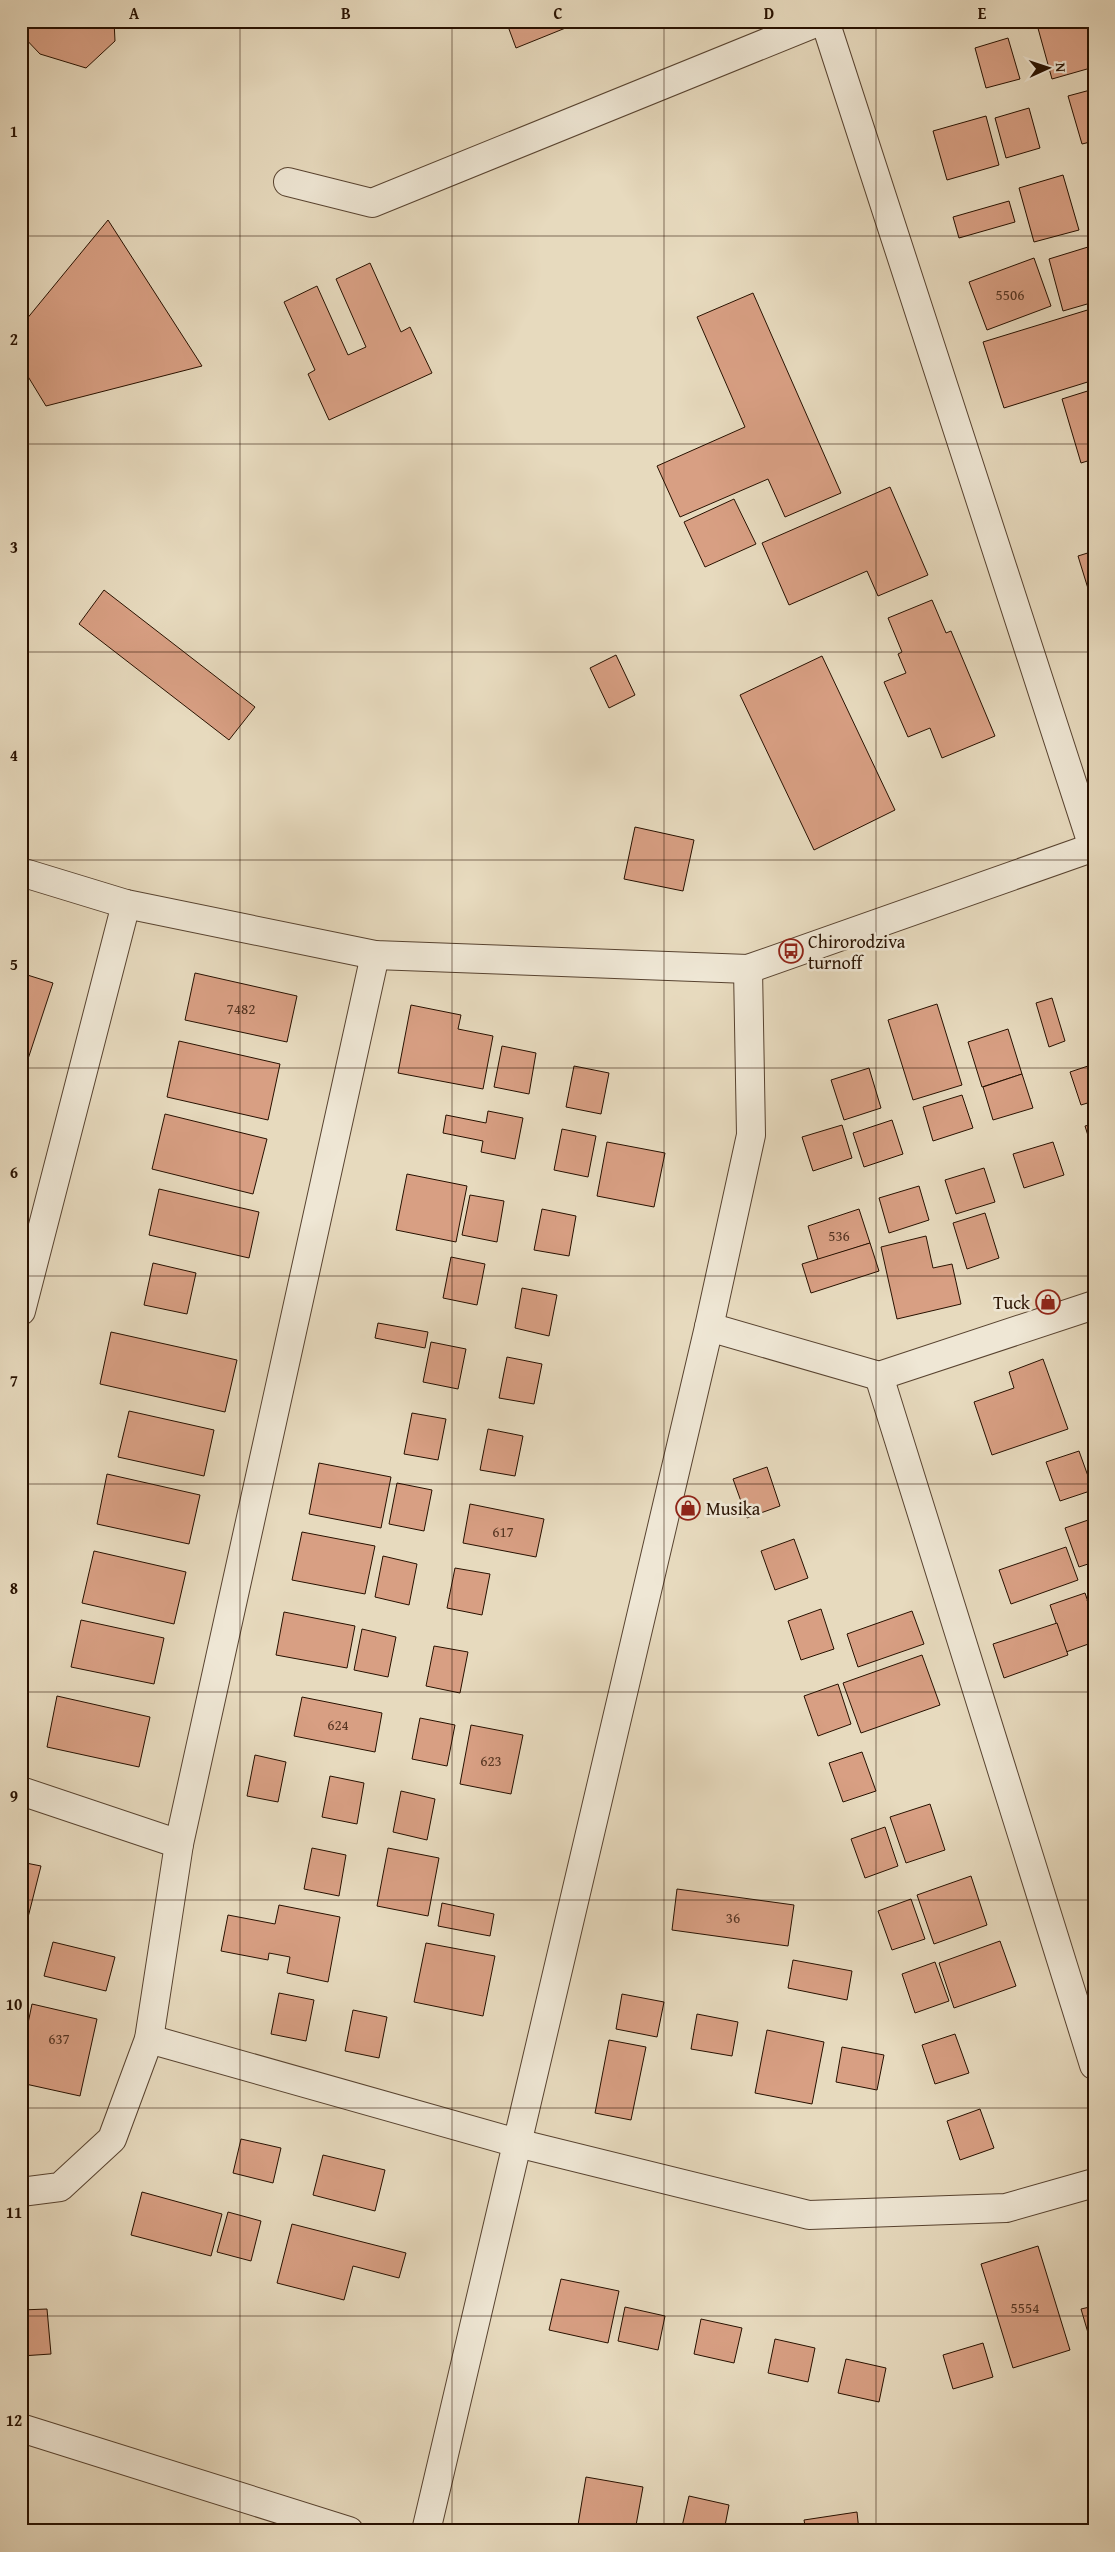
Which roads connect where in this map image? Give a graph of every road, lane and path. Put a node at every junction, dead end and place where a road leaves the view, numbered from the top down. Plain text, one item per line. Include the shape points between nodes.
1 (820, 21) edge
2 (825, 21) edge
3 (288, 182) dead end
4 (1094, 847) edge
5 (21, 872) edge
6 (126, 904) junction
7 (375, 955) junction
8 (748, 969) junction
9 (1094, 1305) edge
10 (21, 1311) edge
11 (709, 1327) junction
12 (879, 1376) junction
13 (21, 1791) edge
14 (179, 1844) junction
15 (149, 2039) junction
16 (1094, 2065) edge
17 (517, 2143) junction
18 (1094, 2183) edge
19 (21, 2192) edge
20 (21, 2428) edge
21 (349, 2531) edge
22 (426, 2531) edge

1 - 3 street via 372,203
2 - 4 street
4 - 8 street
5 - 6 street
6 - 7 street
6 - 10 street
7 - 8 street
7 - 14 street
8 - 11 street via 750,1135
9 - 12 street
11 - 12 street
11 - 17 street
12 - 16 street
13 - 14 street
14 - 15 street
15 - 17 street
15 - 19 street via 112,2139 60,2187
17 - 18 street via 809,2215 1006,2208
17 - 22 street
20 - 21 street

